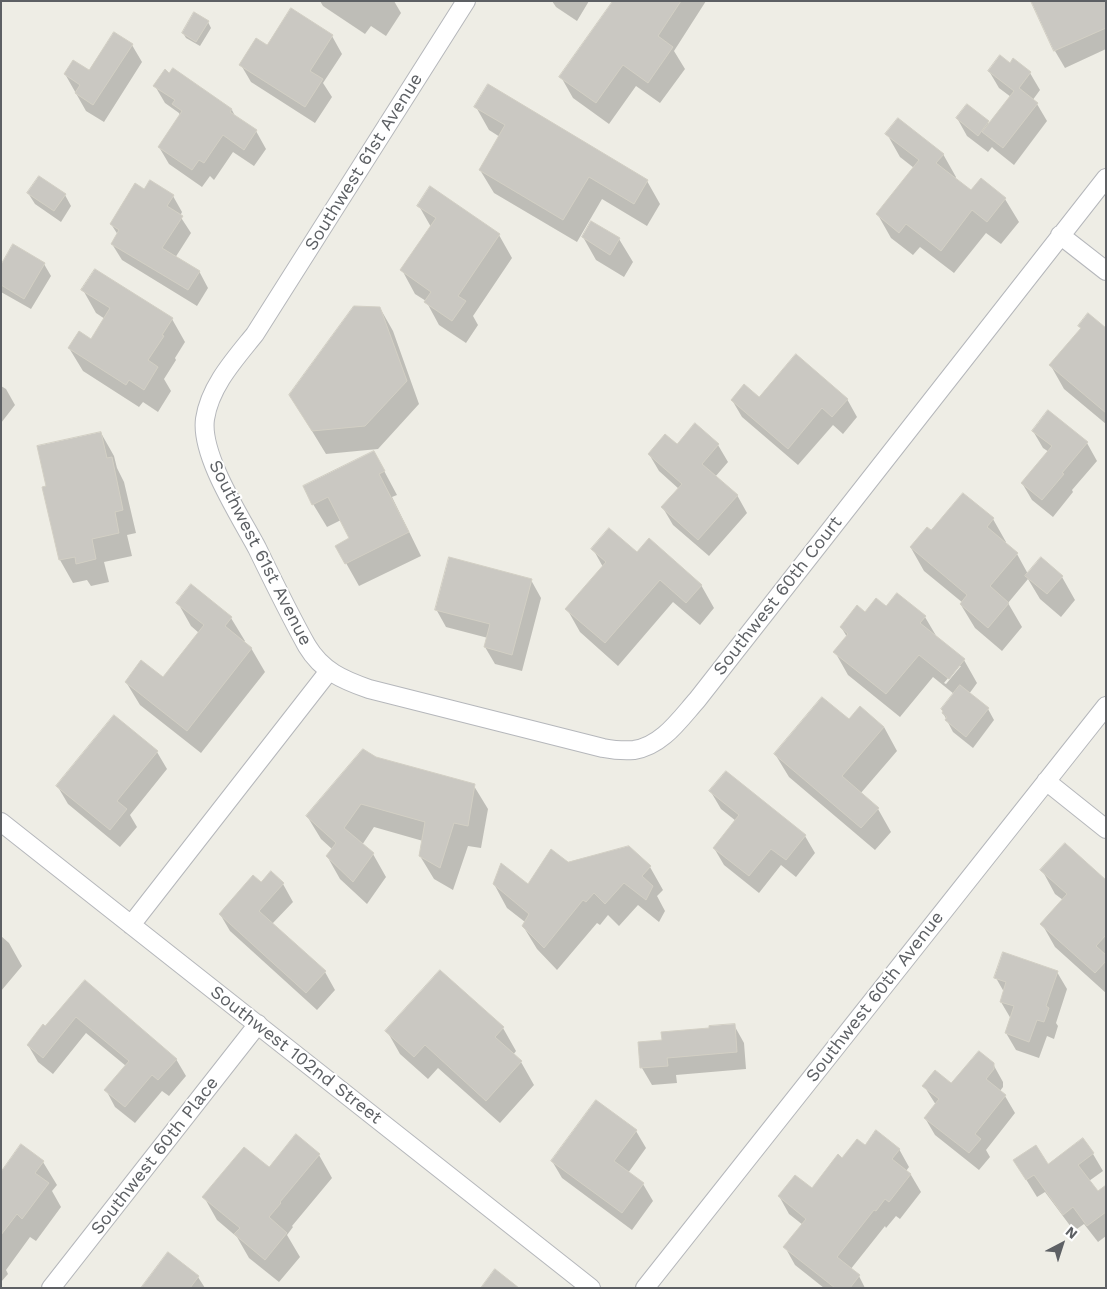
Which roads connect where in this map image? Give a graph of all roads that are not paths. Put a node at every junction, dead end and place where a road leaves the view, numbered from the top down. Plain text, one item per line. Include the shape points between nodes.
1 (466, 1) edge
2 (1106, 178) edge
3 (1060, 235) junction
4 (1106, 271) edge
5 (329, 670) junction
6 (1106, 706) edge
7 (1046, 781) junction
8 (1, 822) edge
9 (1106, 829) edge
10 (130, 925) junction
11 (258, 1024) junction
12 (51, 1288) edge
13 (591, 1288) edge
14 (645, 1288) edge

1 - 5 street, Southwest 61st Avenue via 255,334 225,373 214,391 205,420 208,447 228,496 307,646 318,662
2 - 3 street, Southwest 60th Court
3 - 4 street
3 - 5 street, Southwest 60th Court via 697,700 650,745 621,751 603,748 369,688
5 - 10 street
6 - 7 street, Southwest 60th Avenue
7 - 9 street
7 - 14 street, Southwest 60th Avenue
8 - 10 street, Southwest 102nd Street
10 - 11 street, Southwest 102nd Street
11 - 12 street, Southwest 60th Place
11 - 13 street, Southwest 102nd Street

